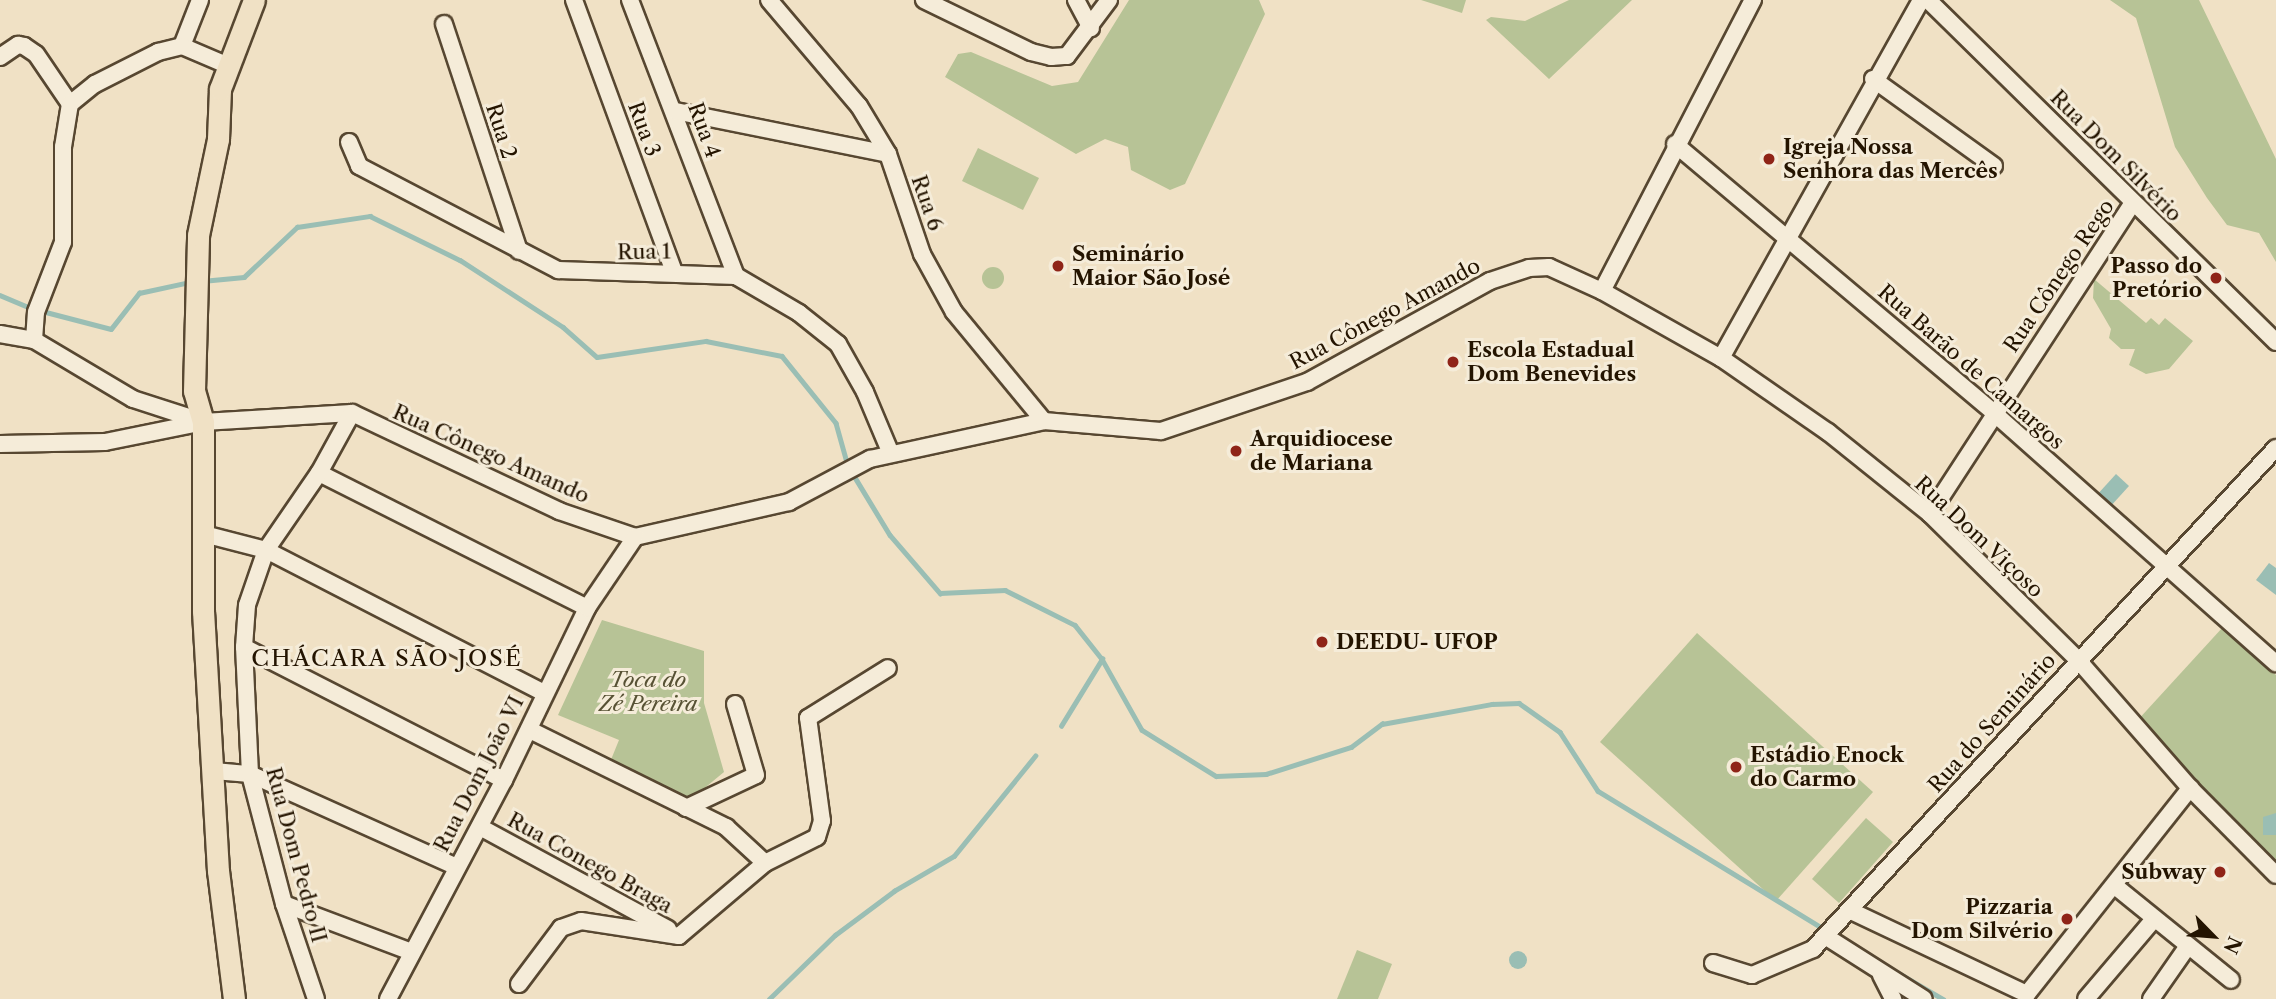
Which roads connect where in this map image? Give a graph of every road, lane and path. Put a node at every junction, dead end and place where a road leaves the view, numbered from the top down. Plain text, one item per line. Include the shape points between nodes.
1 (200, 0) edge
2 (254, 0) edge
3 (574, 0) edge
4 (630, 0) edge
5 (769, 0) edge
6 (925, 0) edge
7 (1076, 0) edge
8 (1109, 0) edge
9 (1753, 0) edge
10 (1921, 0) edge
11 (1928, 0) edge
12 (444, 24) dead end
13 (1091, 28) junction
14 (182, 46) junction
15 (0, 57) edge
16 (229, 66) junction
17 (1873, 79) junction
18 (70, 104) junction
19 (675, 111) junction
20 (349, 142) dead end
21 (1675, 144) junction
22 (888, 154) junction
23 (1994, 166) dead end
24 (2133, 203) junction
25 (1787, 235) junction
26 (519, 251) junction
27 (674, 272) junction
28 (736, 276) junction
29 (1602, 291) junction
30 (0, 334) edge
31 (34, 340) junction
32 (2276, 342) edge
33 (1721, 358) junction
34 (352, 413) junction
35 (1994, 413) junction
36 (1044, 421) junction
37 (203, 422) junction
38 (0, 444) edge
39 (2276, 448) edge
40 (891, 454) junction
41 (319, 472) junction
42 (1930, 514) junction
43 (204, 534) junction
44 (635, 537) junction
45 (266, 550) junction
46 (2164, 567) junction
47 (587, 608) junction
48 (244, 647) junction
49 (2078, 660) junction
50 (2276, 663) edge
51 (888, 668) dead end
52 (544, 694) junction
53 (735, 704) dead end
54 (530, 730) junction
55 (214, 771) junction
56 (250, 774) junction
57 (505, 780) junction
58 (2190, 788) junction
59 (686, 808) junction
60 (480, 827) junction
61 (765, 863) junction
62 (456, 866) junction
63 (2276, 875) edge
64 (2115, 886) junction
65 (284, 904) junction
66 (1843, 915) junction
67 (2154, 919) junction
68 (679, 936) junction
69 (1825, 936) junction
70 (2188, 946) junction
71 (412, 952) junction
72 (1713, 963) dead end
73 (1881, 975) junction
74 (2231, 979) dead end
75 (519, 984) dead end
76 (2027, 996) edge
77 (234, 999) edge
78 (316, 999) edge
79 (388, 999) edge
80 (1893, 999) edge
81 (1924, 999) edge
82 (2087, 999) edge
83 (2151, 999) edge

1 - 14 street
2 - 16 main road
3 - 27 street, Rua 3
4 - 19 street, Rua 4
5 - 22 street, Rua 6 via 859,106
6 - 13 street via 1031,52 1051,57 1067,56
7 - 13 street
8 - 13 street
9 - 21 street
10 - 17 street
11 - 24 street, Rua Dom Silvério
12 - 26 street, Rua 2
14 - 16 street
14 - 18 street via 158,52 95,84
15 - 18 street via 18,45 36,54
16 - 37 main road via 220,89 218,139 198,235 194,391
17 - 23 street
17 - 25 street
18 - 31 street via 64,147 64,242 36,312
19 - 22 street
19 - 28 street, Rua 4
20 - 26 street, Rua 1 via 359,166
21 - 25 street, Rua Barão de Camargos
21 - 29 street
22 - 36 street, Rua 6 via 922,254 954,312
24 - 32 street, Rua Dom Silvério
24 - 35 street, Rua Cônego Rego
25 - 33 street
25 - 35 street, Rua Barão de Camargos
26 - 27 street, Rua 1 via 558,270
27 - 28 street, Rua 1
28 - 40 street, Rua 1 via 799,313 838,344
29 - 33 street, Rua Dom Viçoso
29 - 36 street, Rua Cônego Amando via 1549,267 1529,268 1490,281 1307,382 1161,431
30 - 31 street
31 - 37 street via 133,399
33 - 42 street, Rua Dom Viçoso via 1828,432
34 - 37 street
34 - 41 street, Rua Dom Pedro II
34 - 44 street, Rua Cônego Amando via 559,511
35 - 42 street, Rua Cônego Rego
35 - 46 street, Rua Barão de Camargos
36 - 40 street, Rua Cônego Amando
37 - 38 street via 105,442
37 - 43 main road
39 - 46 street, Rua do Seminário
40 - 44 street, Rua Cônego Amando via 870,459 789,502
41 - 45 street, Rua Dom Pedro II
41 - 47 street
42 - 49 street, Rua Dom Viçoso
43 - 45 street
43 - 55 main road via 203,611
44 - 47 street, Rua Dom João VI
45 - 48 street, Rua Dom Pedro II via 247,606
45 - 52 street
46 - 49 street, Rua do Seminário
46 - 50 street, Rua Barão de Camargos
47 - 52 street, Rua Dom João VI
48 - 56 street, Rua Dom Pedro II
48 - 57 street
49 - 58 street, Rua Dom Viçoso
49 - 66 street, Rua do Seminário
51 - 61 street via 808,718 822,821 817,837
52 - 54 street, Rua Dom João VI
53 - 59 street via 756,775
54 - 57 street, Rua Dom João VI
54 - 59 street
55 - 56 street
55 - 77 main road via 218,871
56 - 62 street
56 - 65 street, Rua Dom Pedro II
57 - 60 street, Rua Dom João VI
58 - 63 street, Rua Dom Viçoso
58 - 64 street
59 - 61 street via 726,827
60 - 62 street, Rua Dom João VI
60 - 68 street, Rua Conego Braga
61 - 68 street
62 - 71 street, Rua Dom João VI
64 - 67 street
64 - 76 street
65 - 71 street
65 - 78 street, Rua Dom Pedro II
66 - 69 street, Rua do Seminário
66 - 76 street
67 - 70 street
67 - 82 street
68 - 75 street via 581,921 561,928
69 - 72 street, Rua do Seminário via 1813,949 1752,975
69 - 73 street
70 - 74 street
70 - 83 street
71 - 79 street, Rua Dom João VI
73 - 80 street
73 - 81 street

